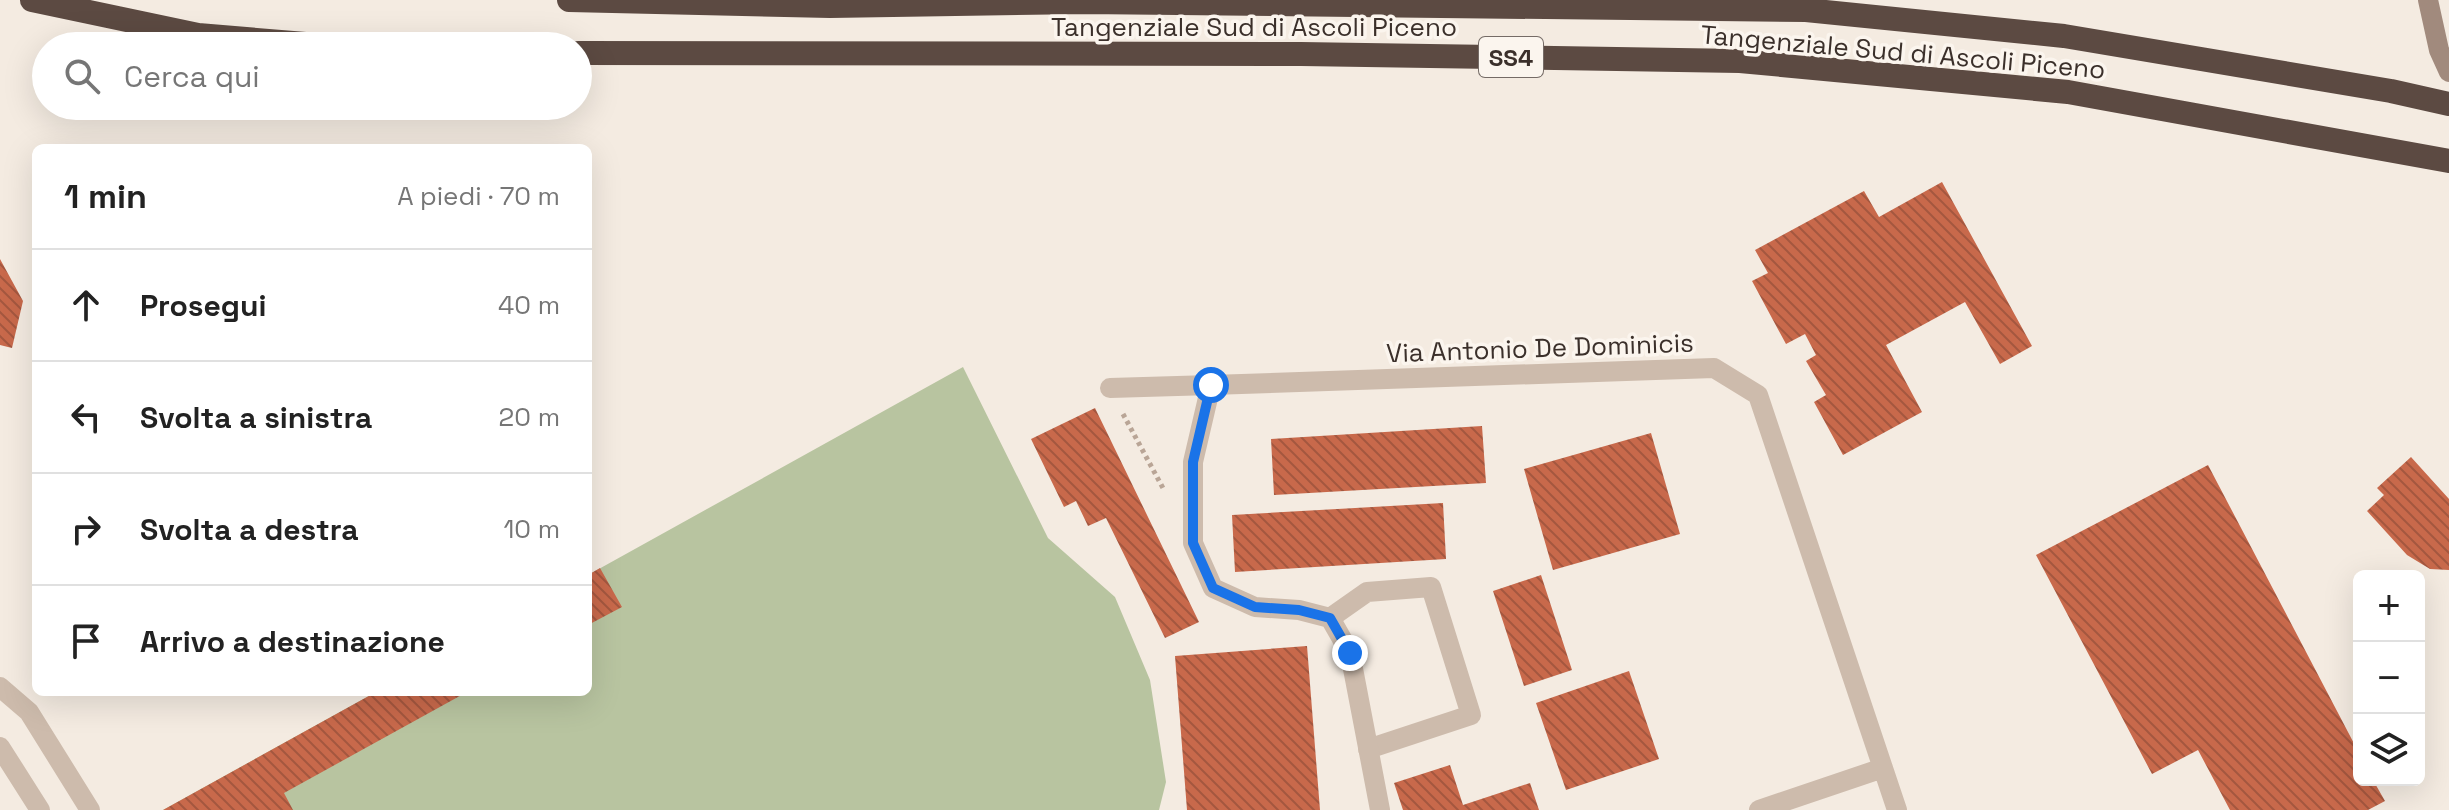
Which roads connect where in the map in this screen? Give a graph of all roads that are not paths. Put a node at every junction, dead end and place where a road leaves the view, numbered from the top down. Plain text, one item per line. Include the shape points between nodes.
1 (32, 0) edge
2 (569, 0) edge
3 (2428, 0) edge
4 (184, 32) edge
5 (592, 53) edge
6 (2449, 72) edge
7 (2449, 104) edge
8 (2449, 161) edge
9 (1211, 385) junction
10 (1110, 388) road end
11 (1330, 618) junction
12 (0, 687) edge
13 (0, 747) edge
14 (1368, 749) junction
15 (1883, 768) junction
16 (40, 810) edge
17 (90, 810) edge
18 (1380, 810) edge
19 (1759, 810) edge
20 (1897, 810) edge

1 - 4 highway
2 - 7 highway, Tangenziale Sud di Ascoli Piceno / SS4 via 1806,10 2064,36
3 - 6 street
5 - 8 highway, Tangenziale Sud di Ascoli Piceno / SS4 via 1740,61 2068,92
9 - 10 street, Via Antonio De Dominicis
9 - 11 street via 1193,462 1193,543 1213,588 1255,607
9 - 15 street, Via Antonio De Dominicis via 1714,368 1758,395
11 - 14 street via 1350,653
11 - 14 street via 1367,592 1431,587 1471,715
12 - 17 street via 29,712
13 - 16 street
14 - 18 street
15 - 19 street
15 - 20 street, Via Antonio De Dominicis

